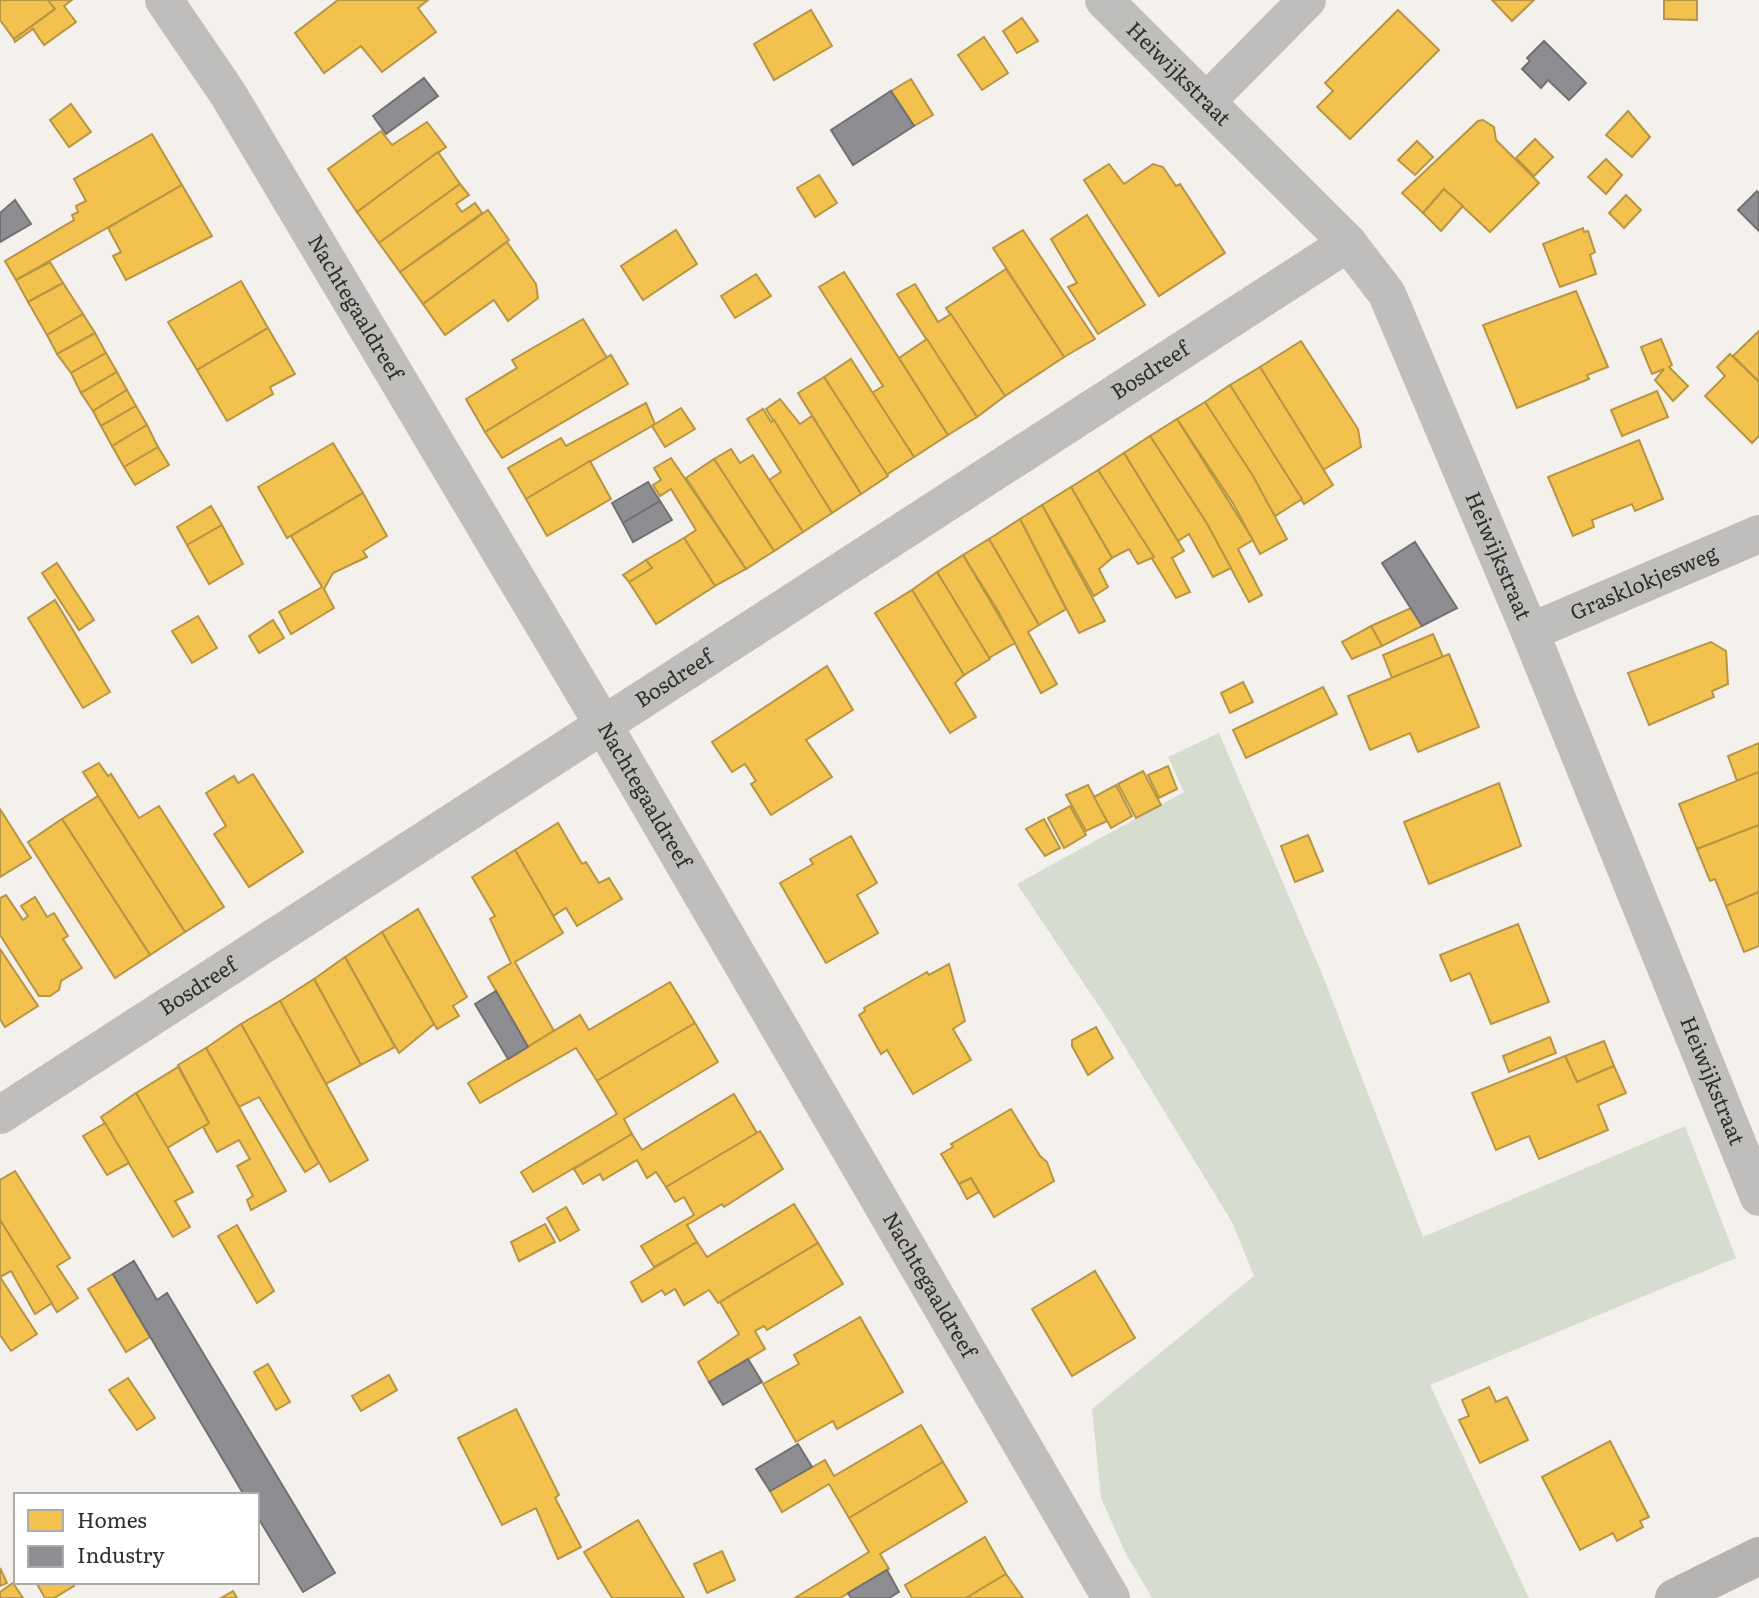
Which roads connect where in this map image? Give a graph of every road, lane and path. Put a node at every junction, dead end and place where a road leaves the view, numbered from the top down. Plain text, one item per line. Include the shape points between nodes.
1 (164, 0) edge
2 (1104, 0) edge
3 (1307, 0) edge
4 (1206, 102) junction
5 (1348, 243) junction
6 (1759, 534) edge
7 (1530, 632) junction
8 (604, 726) junction
9 (0, 1115) edge
10 (1759, 1197) edge
11 (1759, 1556) edge
12 (1111, 1598) edge
13 (1674, 1598) edge

1 - 8 street, Nachtegaaldreef via 234,104
2 - 4 street, Heiwijkstraat
3 - 4 street
4 - 5 street, Heiwijkstraat
5 - 7 street, Heiwijkstraat via 1387,293
5 - 8 street, Bosdreef
6 - 7 street, Grasklokjesweg
7 - 10 street, Heiwijkstraat
8 - 9 street, Bosdreef
8 - 12 street, Nachtegaaldreef
11 - 13 street

